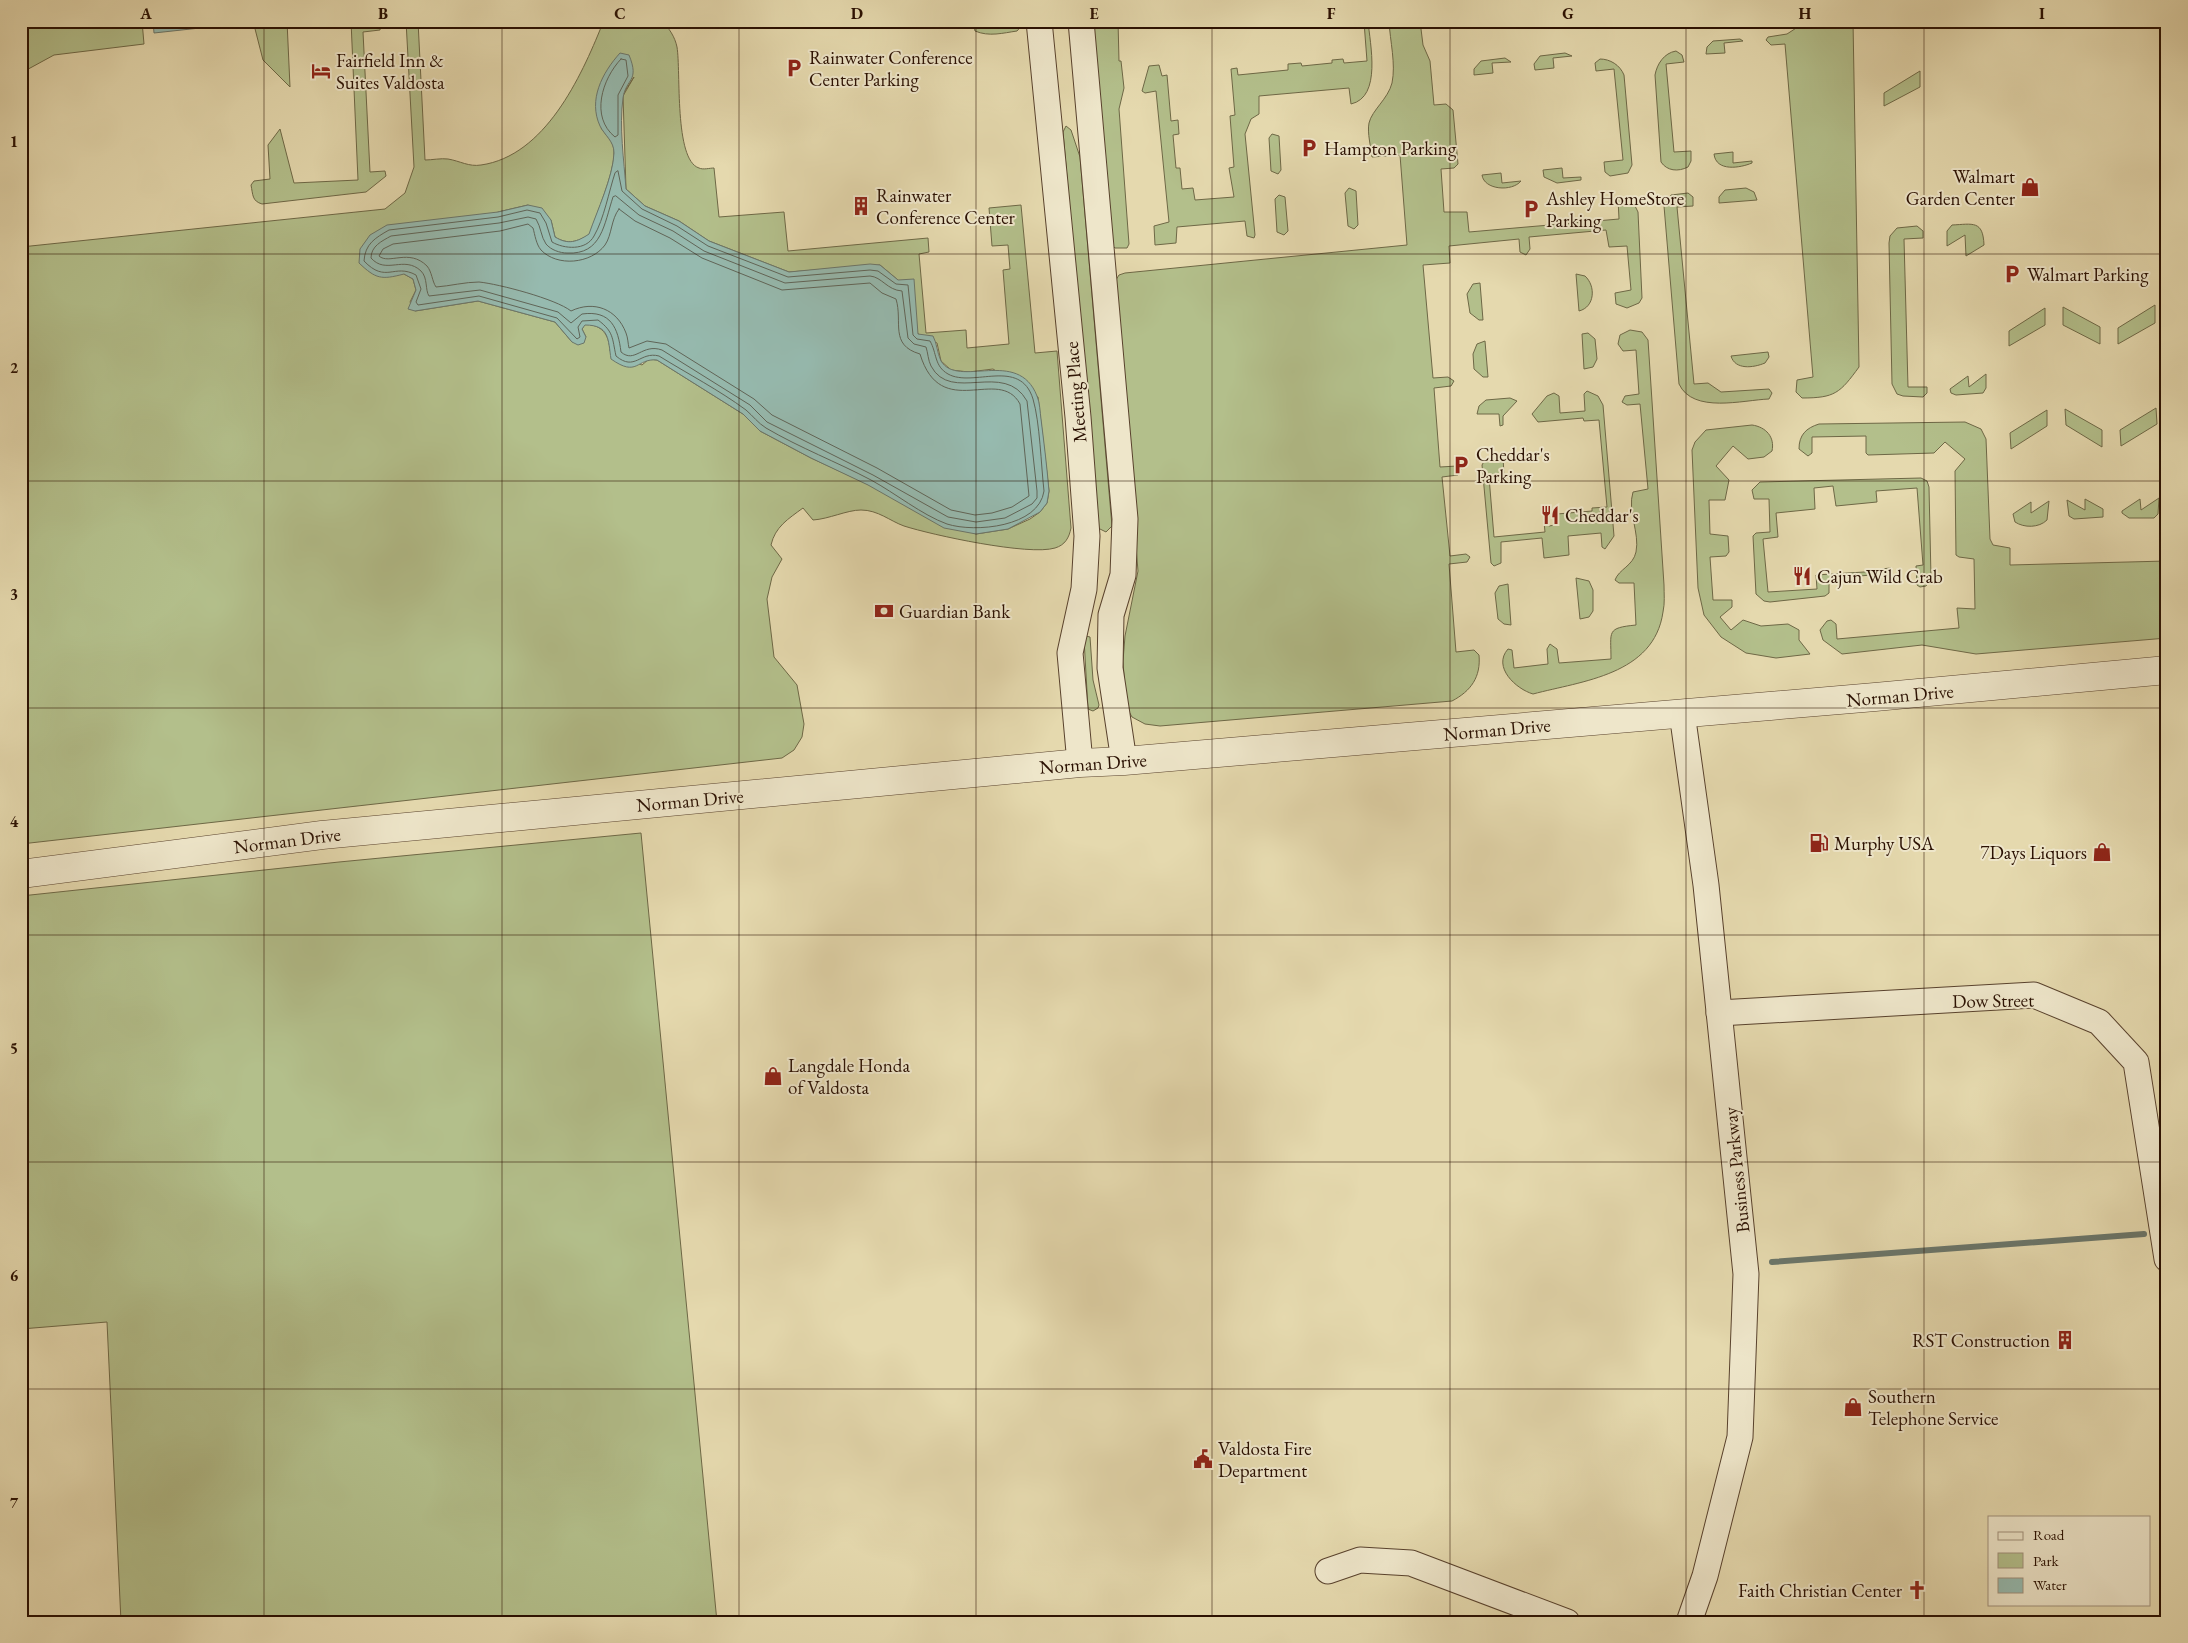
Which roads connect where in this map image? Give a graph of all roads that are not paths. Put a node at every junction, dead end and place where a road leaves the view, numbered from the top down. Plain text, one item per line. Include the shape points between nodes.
1 (1039, 21) edge
2 (1080, 21) edge
3 (2167, 670) edge
4 (1682, 713) junction
5 (1124, 761) junction
6 (1080, 763) junction
7 (21, 874) edge
8 (1720, 1013) junction
9 (2167, 1259) edge
10 (1328, 1571) dead end
11 (1567, 1622) edge
12 (1688, 1622) edge

1 - 6 street, Meeting Place via 1087,536 1084,589 1070,653
2 - 5 street, Meeting Place via 1125,519 1123,575 1111,616 1110,668
3 - 4 street, Norman Drive
4 - 5 street, Norman Drive
4 - 8 street, Business Parkway
5 - 6 street, Norman Drive
6 - 7 street, Norman Drive via 322,835
8 - 9 street, Dow Street via 2034,995 2099,1022 2136,1062
8 - 12 street, Business Parkway via 1746,1274 1740,1437 1705,1576
10 - 11 street via 1360,1560 1412,1563

